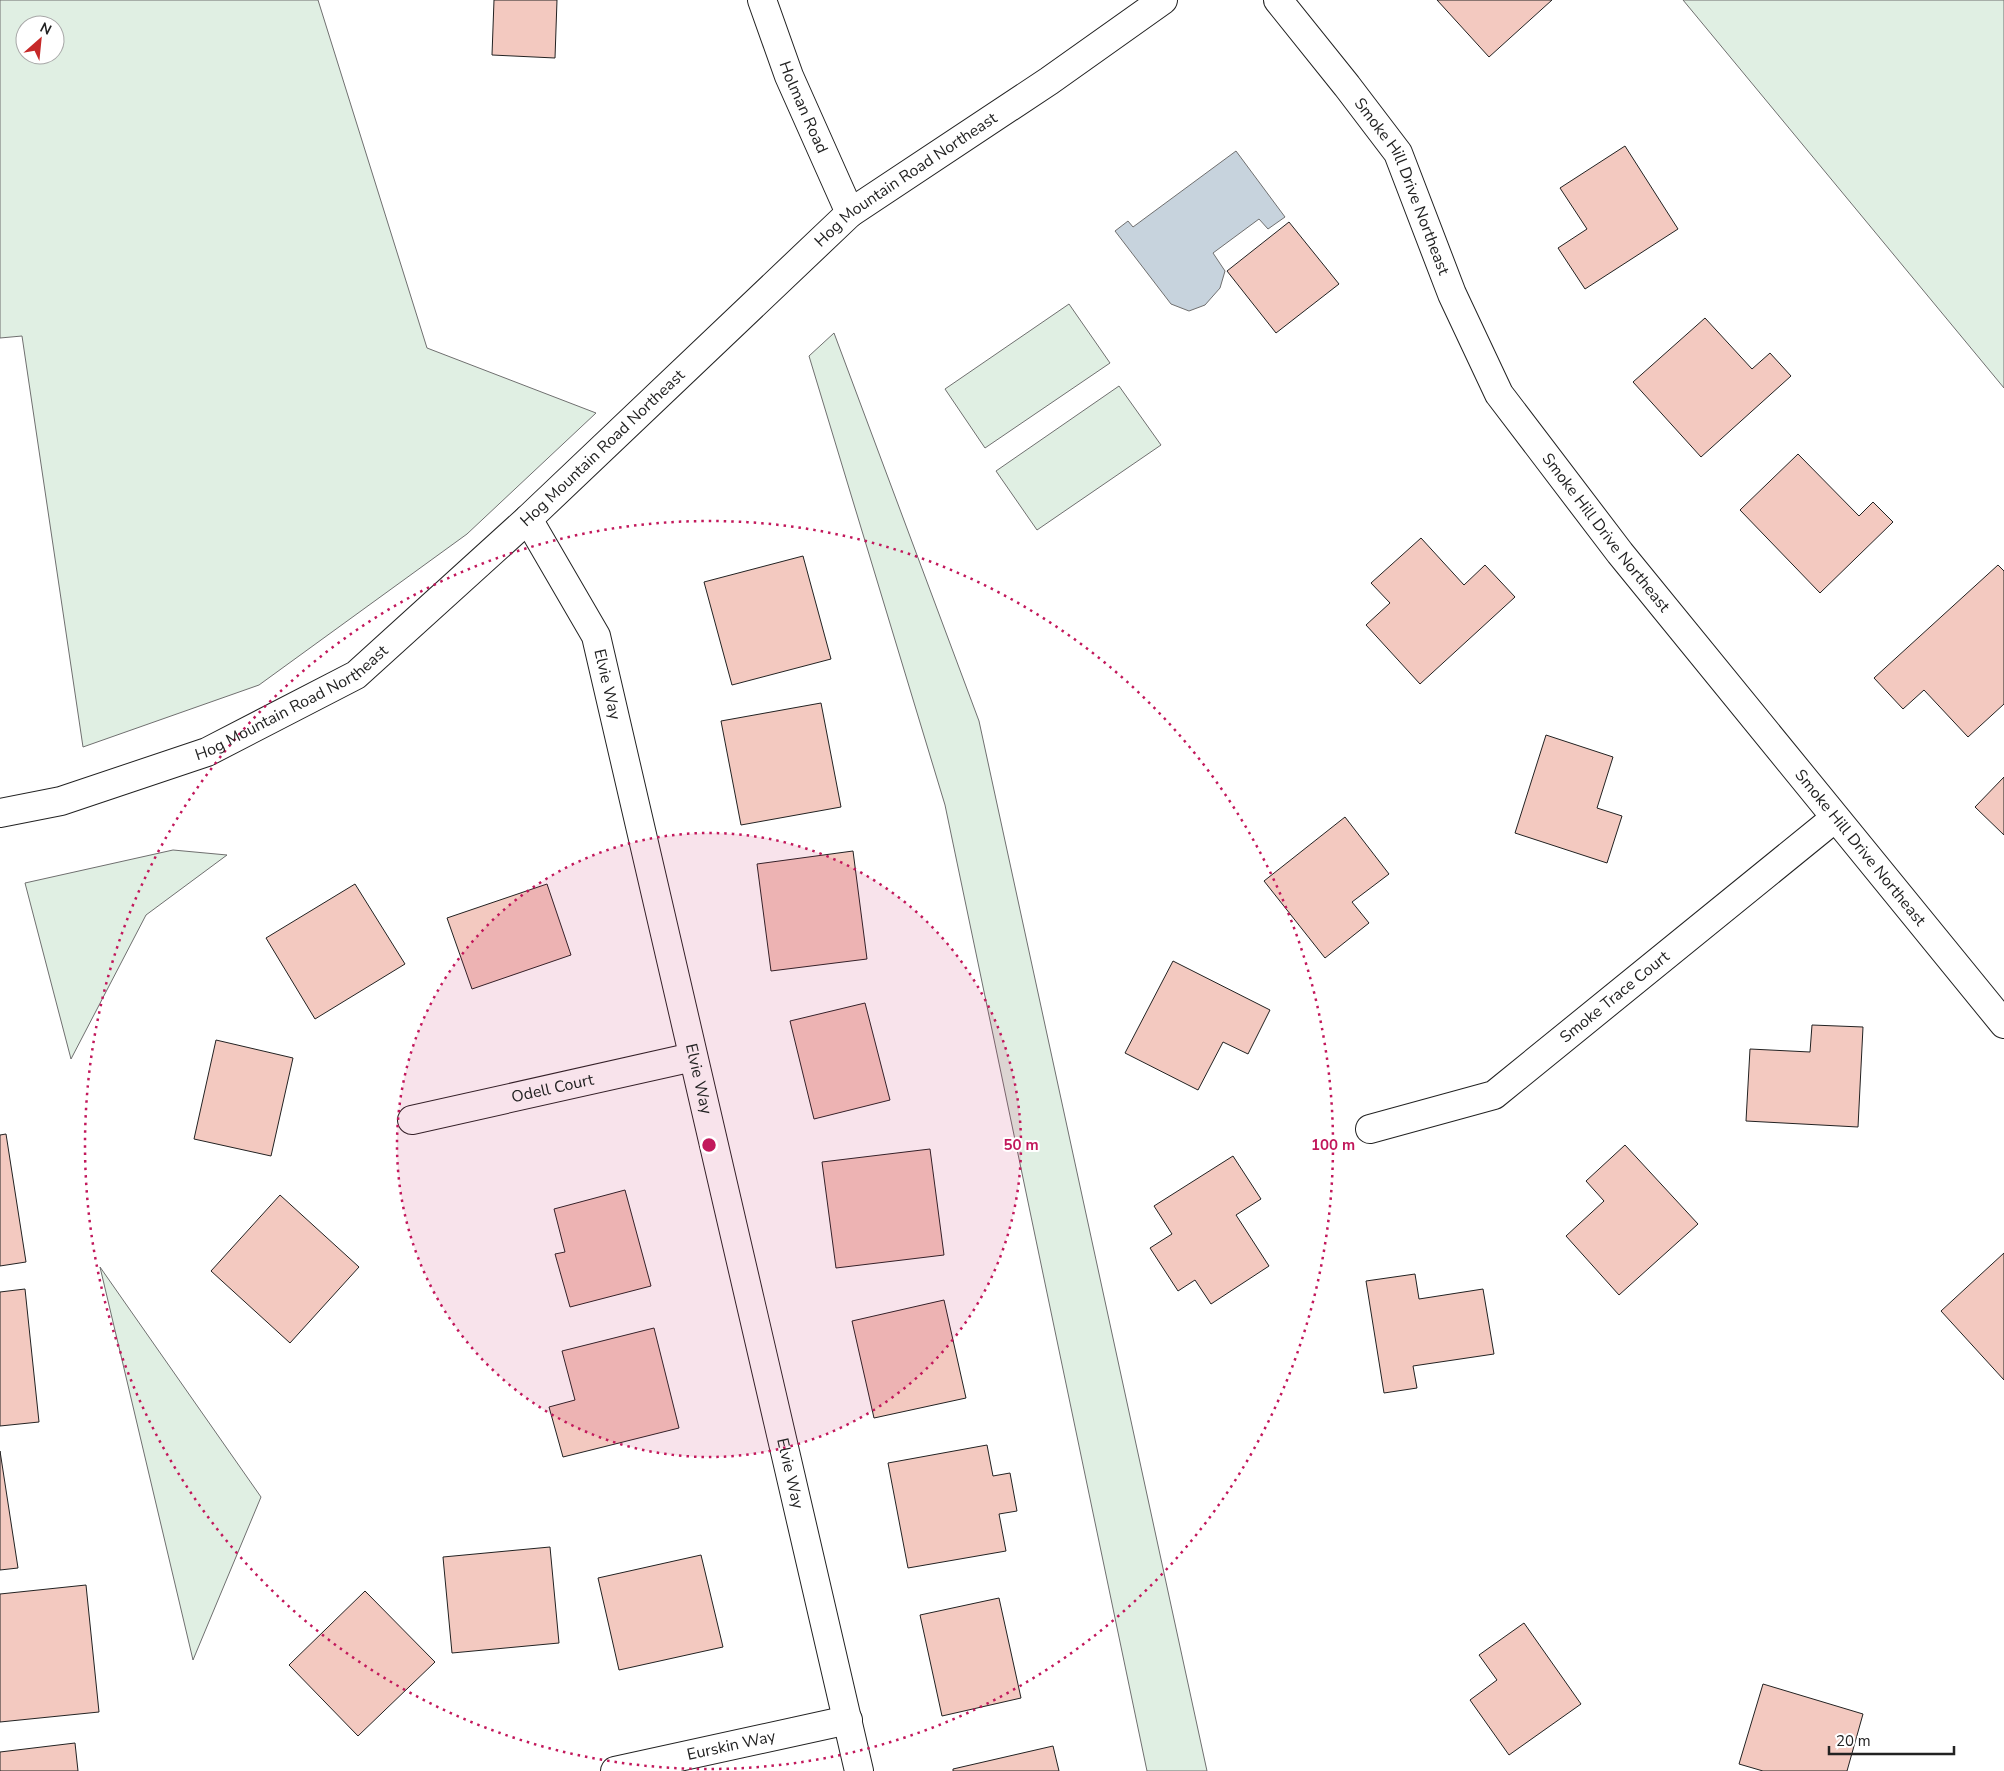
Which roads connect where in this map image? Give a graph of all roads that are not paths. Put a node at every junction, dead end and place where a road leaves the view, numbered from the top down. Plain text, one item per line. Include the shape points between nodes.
1 (762, 0) edge
2 (1163, 0) edge
3 (1278, 0) edge
4 (850, 213) junction
5 (528, 519) junction
6 (0, 813) edge
7 (1835, 818) junction
8 (2004, 1024) edge
9 (693, 1057) junction
10 (412, 1120) dead end
11 (1370, 1129) dead end
12 (848, 1720) junction
13 (616, 1771) edge
14 (859, 1771) edge

1 - 4 street, Holman Road via 789,76
2 - 4 street, Hog Mountain Road Northeast via 1049,81
3 - 7 street, Smoke Hill Drive Northeast via 1398,153 1452,294 1499,394 1620,553
4 - 5 street, Hog Mountain Road Northeast
5 - 6 street, Hog Mountain Road Northeast via 356,675 207,752 61,801
5 - 9 street, Elvie Way via 596,636
7 - 8 street, Smoke Hill Drive Northeast
7 - 11 street, Smoke Trace Court via 1494,1095
9 - 10 street, Odell Court
9 - 12 street, Elvie Way
12 - 13 street, Eurskin Way
12 - 14 street, Elvie Way

